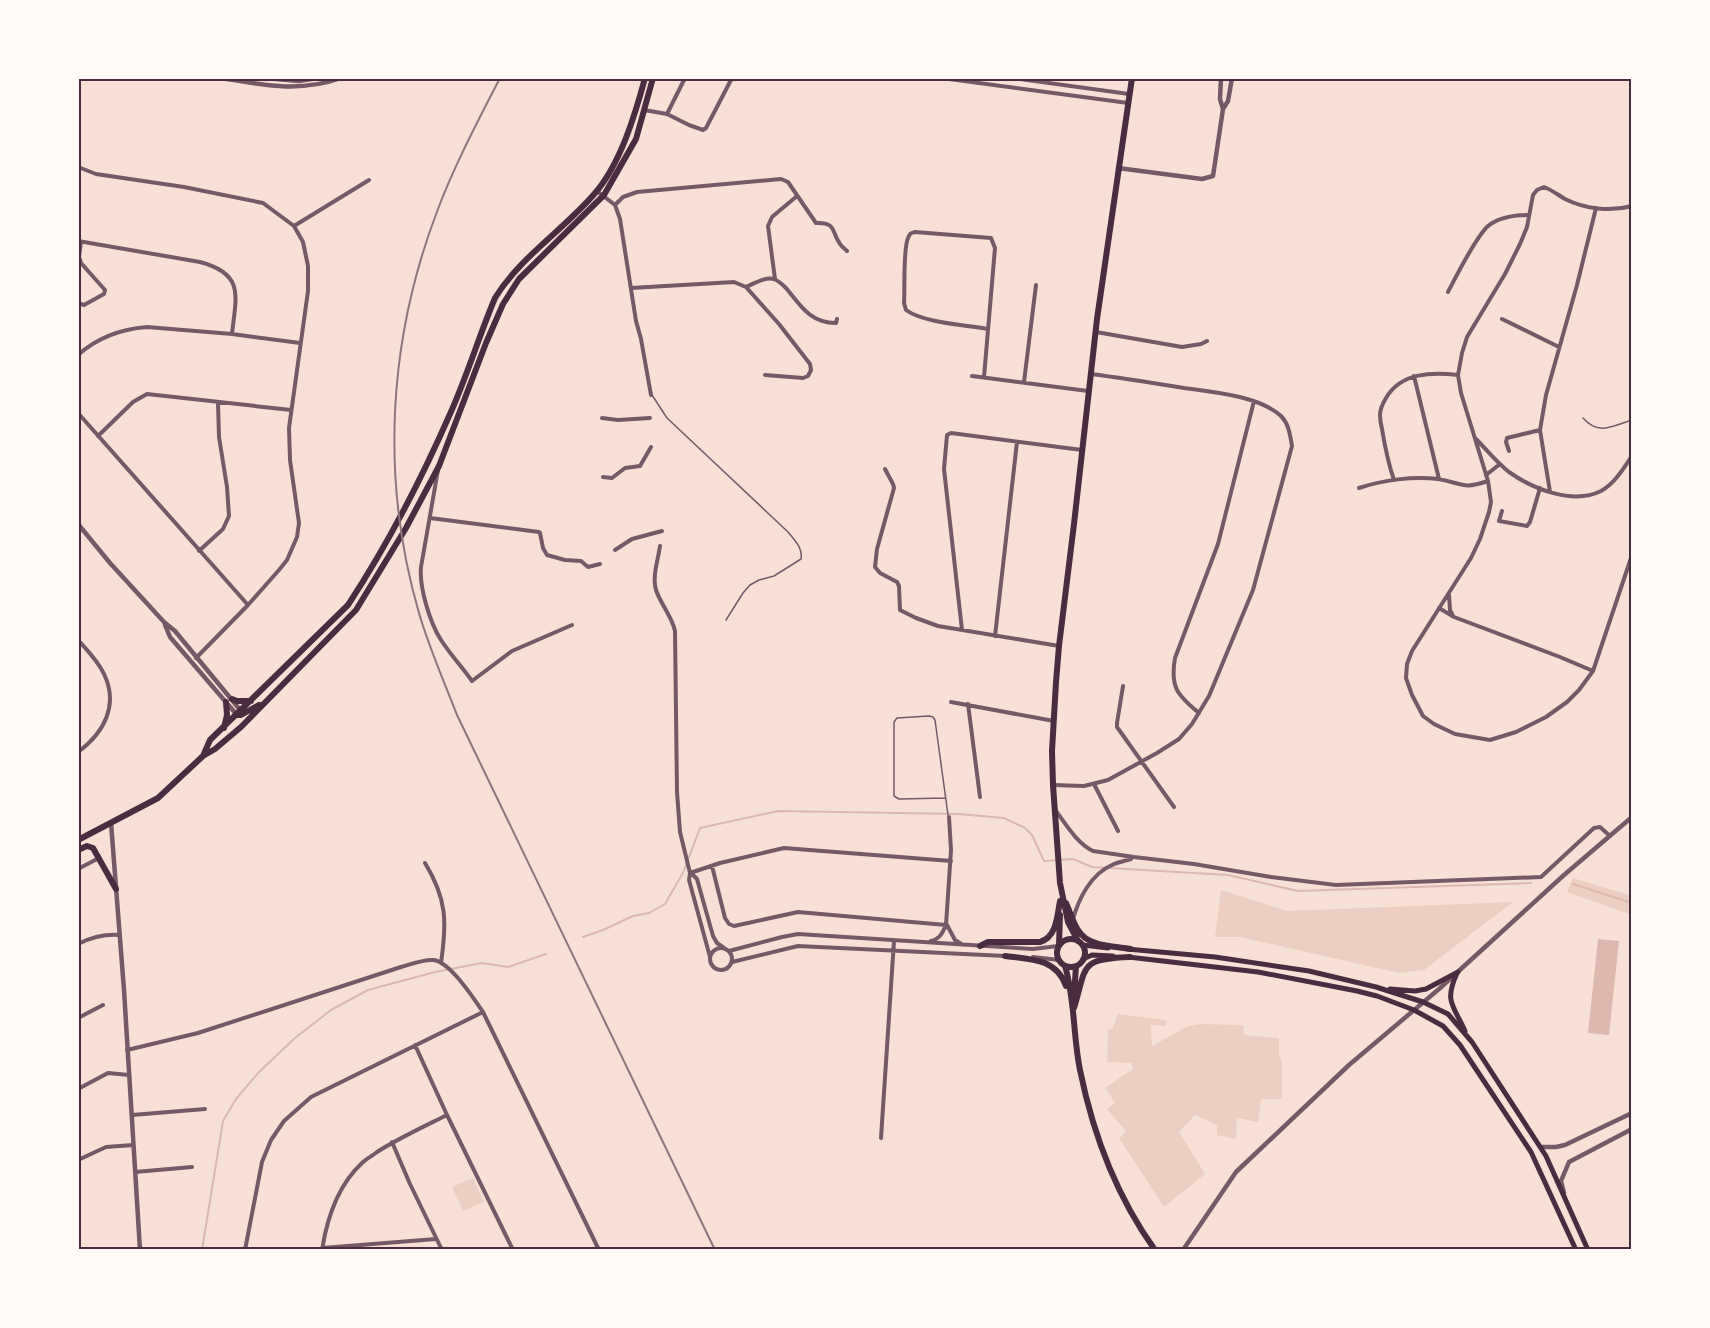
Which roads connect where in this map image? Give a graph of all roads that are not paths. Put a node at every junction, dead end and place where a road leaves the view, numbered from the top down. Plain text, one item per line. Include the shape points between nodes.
1 (221, 78) edge
2 (265, 78) edge
3 (318, 78) edge
4 (341, 78) edge
5 (645, 78) edge
6 (653, 78) edge
7 (685, 78) edge
8 (732, 78) edge
9 (1012, 78) edge
10 (1132, 78) edge
11 (1221, 78) edge
12 (1232, 78) edge
13 (949, 79) edge
14 (1129, 94) junction
15 (1128, 103) junction
16 (1223, 109) junction
17 (644, 110) junction
18 (668, 114) junction
19 (78, 167) edge
20 (1118, 168) junction
21 (369, 180) dead end
22 (597, 191) junction
23 (604, 195) junction
24 (797, 196) junction
25 (615, 205) junction
26 (1632, 206) edge
27 (1596, 208) junction
28 (1529, 214) junction
29 (294, 226) junction
30 (79, 242) edge
31 (847, 251) dead end
32 (775, 279) junction
33 (1036, 285) dead end
34 (746, 286) junction
35 (631, 288) junction
36 (1448, 292) dead end
37 (78, 303) edge
38 (837, 319) dead end
39 (1502, 319) dead end
40 (988, 329) junction
41 (1095, 332) junction
42 (232, 333) junction
43 (1207, 341) dead end
44 (300, 343) junction
45 (1559, 347) junction
46 (78, 355) edge
47 (1090, 373) junction
48 (765, 375) dead end
49 (1458, 375) junction
50 (972, 376) dead end
51 (1414, 376) junction
52 (984, 377) junction
53 (1024, 382) junction
54 (1088, 391) junction
55 (651, 394) joint
56 (1254, 401) junction
57 (218, 403) junction
58 (291, 410) junction
59 (78, 413) edge
60 (602, 418) dead end
61 (650, 418) dead end
62 (1583, 418) dead end
63 (1632, 420) edge
64 (1540, 430) junction
65 (98, 436) junction
66 (1475, 438) junction
67 (1017, 441) junction
68 (651, 447) dead end
69 (1082, 450) junction
70 (1509, 451) dead end
71 (1632, 456) edge
72 (1500, 464) junction
73 (439, 466) junction
74 (885, 469) dead end
75 (1486, 475) junction
76 (603, 477) dead end
77 (1439, 479) junction
78 (1394, 480) junction
79 (1488, 481) junction
80 (1359, 488) dead end
81 (1540, 488) junction
82 (1550, 492) junction
83 (1502, 511) dead end
84 (430, 518) junction
85 (78, 524) edge
86 (662, 531) dead end
87 (660, 546) dead end
88 (615, 550) dead end
89 (199, 551) junction
90 (1632, 555) edge
91 (600, 564) dead end
92 (1449, 594) junction
93 (248, 605) junction
94 (1439, 608) junction
95 (1454, 617) junction
96 (726, 620) dead end
97 (164, 622) junction
98 (572, 625) dead end
99 (962, 630) junction
100 (995, 636) junction
101 (78, 639) edge
102 (1059, 646) junction
103 (196, 658) junction
104 (1593, 671) junction
105 (1123, 687) dead end
106 (229, 700) junction
107 (267, 700) junction
108 (251, 701) junction
109 (951, 702) dead end
110 (968, 704) junction
111 (1199, 713) junction
112 (240, 714) junction
113 (1054, 721) junction
114 (224, 728) junction
115 (235, 732) junction
116 (78, 752) edge
117 (203, 756) junction
118 (1141, 762) junction
119 (1094, 784) junction
120 (1053, 785) junction
121 (980, 797) dead end
122 (946, 798) junction
123 (1174, 807) dead end
124 (1054, 808) junction
125 (949, 817) joint
126 (1632, 817) edge
127 (111, 823) junction
128 (1118, 831) dead end
129 (1610, 836) junction
130 (78, 840) edge
131 (78, 850) edge
132 (1134, 857) junction
133 (100, 858) junction
134 (951, 861) junction
135 (425, 863) dead end
136 (712, 866) junction
137 (78, 869) edge
138 (690, 873) junction
139 (116, 889) junction
140 (1061, 896) junction
141 (1073, 920) junction
142 (946, 925) junction
143 (119, 935) junction
144 (894, 940) junction
145 (926, 942) junction
146 (1081, 943) junction
147 (78, 944) edge
148 (963, 945) junction
149 (980, 946) junction
150 (1059, 946) junction
151 (724, 948) junction
152 (729, 951) junction
153 (893, 951) junction
154 (1130, 953) junction
155 (1005, 956) junction
156 (710, 957) junction
157 (1083, 959) junction
158 (1059, 960) junction
159 (732, 962) junction
160 (442, 964) junction
161 (1065, 966) junction
162 (1076, 966) junction
163 (1458, 972) junction
164 (1376, 987) junction
165 (1071, 1000) junction
166 (1423, 1002) junction
167 (103, 1005) dead end
168 (1414, 1010) junction
169 (1073, 1011) junction
170 (483, 1012) junction
171 (78, 1018) edge
172 (1467, 1035) junction
173 (415, 1045) junction
174 (127, 1050) junction
175 (129, 1075) junction
176 (78, 1089) edge
177 (205, 1109) dead end
178 (1632, 1113) edge
179 (131, 1115) junction
180 (447, 1115) junction
181 (1632, 1129) edge
182 (881, 1138) dead end
183 (392, 1142) junction
184 (133, 1145) junction
185 (1541, 1147) junction
186 (78, 1160) edge
187 (192, 1167) dead end
188 (135, 1172) junction
189 (1566, 1201) junction
190 (436, 1239) junction
191 (322, 1249) edge
192 (140, 1250) edge
193 (245, 1250) edge
194 (442, 1250) edge
195 (513, 1250) edge
196 (599, 1250) edge
197 (1155, 1250) edge
198 (1183, 1250) edge
199 (1576, 1250) edge
200 (1588, 1250) edge

1 - 4 street via 293,87
2 - 3 street
5 - 22 main road via 634,119
6 - 17 main road
7 - 18 street
8 - 18 street via 703,130
9 - 14 street
10 - 14 main road
11 - 16 street
12 - 16 street
13 - 15 street
14 - 15 main road
15 - 20 main road
16 - 20 street via 1213,176 1202,179
17 - 18 street
17 - 23 main road via 636,139
19 - 29 street via 96,174 263,203
20 - 41 main road
21 - 29 street
22 - 23 street
22 - 108 main road via 503,285 418,480 348,604
23 - 25 street
23 - 73 main road via 512,288 496,318
24 - 25 street via 788,182 774,179 637,192
24 - 31 street via 816,223 825,222 832,227
24 - 32 street via 772,217 768,226
25 - 35 street
26 - 27 street
27 - 28 street via 1580,205 1544,187 1533,195
27 - 45 street
28 - 36 street via 1488,226
28 - 49 street via 1505,274 1467,337
29 - 44 street via 303,242 308,266
30 - 37 street via 81,263 105,290 84,305
30 - 42 street via 200,262 223,271 234,288
32 - 34 street
32 - 38 street via 816,320 836,323
33 - 53 street
34 - 35 street via 734,282
34 - 48 street via 810,364 811,370 803,378
35 - 55 street
39 - 45 street
40 - 40 street via 940,321 906,310 906,254 911,234 991,238 995,248
40 - 52 street
41 - 43 street via 1182,347
41 - 47 main road
42 - 44 street
42 - 46 street via 134,328 99,340
44 - 58 street
45 - 64 street
47 - 54 main road
47 - 56 street
49 - 51 street
49 - 66 street
50 - 52 street
51 - 77 street
51 - 78 street via 1388,394 1380,416
52 - 53 street
53 - 54 street
54 - 69 main road
55 - 96 lane via 667,418 788,532 802,554 801,559 774,576 750,585
56 - 111 street via 1218,544 1175,658 1172,676 1176,689
56 - 111 street via 1281,417 1292,446 1253,590
57 - 58 street
57 - 65 street via 147,394
57 - 89 street via 229,516 223,529
58 - 93 street via 290,460 297,537 287,560
59 - 65 street
60 - 61 street
62 - 63 lane via 1590,426 1602,430
64 - 70 street via 1507,438
64 - 82 street
65 - 89 street
66 - 72 street
66 - 75 street
67 - 69 street
67 - 99 street via 947,435 944,469
67 - 100 street
68 - 76 street via 640,466 625,468 612,478
69 - 102 main road
71 - 82 street via 1617,477 1600,491 1585,496
72 - 75 street
72 - 81 street
73 - 84 street
73 - 107 main road via 356,610
74 - 99 street via 894,488 875,567 897,582 900,610 931,624
75 - 79 street
77 - 78 street
77 - 79 street via 1461,486
78 - 80 street
79 - 92 street via 1489,512 1471,558
81 - 82 street
81 - 83 street via 1527,526 1499,521
84 - 91 street via 539,532 548,556 580,561 588,567
84 - 98 street via 421,567 423,593 440,639 472,681 512,651
85 - 97 street
86 - 88 street via 632,539
87 - 138 street via 654,581 674,624 678,802 680,832
89 - 93 street
90 - 104 street
92 - 94 street
92 - 95 street
93 - 103 street
94 - 95 street
94 - 104 street via 1412,651 1406,678 1424,716 1455,734 1490,740 1516,732 1567,702
95 - 104 street
97 - 103 street
97 - 106 street via 170,637
99 - 100 street
100 - 102 street
101 - 116 street via 104,674 110,694 110,708 100,730
102 - 113 main road
103 - 106 street
105 - 118 street via 1117,727
106 - 108 main road
106 - 112 street
106 - 114 main road
107 - 112 main road
107 - 115 main road
108 - 112 main road
109 - 110 street
110 - 113 street
110 - 121 street
111 - 118 street via 1179,739
112 - 114 main road
112 - 115 main road
113 - 120 main road
114 - 117 main road via 210,740
115 - 117 main road
117 - 127 main road via 158,798
118 - 119 street
118 - 123 street
119 - 120 street
119 - 128 street
120 - 124 main road
122 - 122 lane via 934,718 897,717 894,796
122 - 125 lane
124 - 132 street via 1087,848
124 - 140 main road
125 - 134 street
126 - 129 street
127 - 130 main road
127 - 139 street
129 - 132 street via 1600,827 1594,828 1538,877 1336,885
129 - 163 street
131 - 133 main road via 91,846
132 - 141 street via 1099,874 1078,902
133 - 137 street
133 - 139 main road
134 - 136 street via 784,848
134 - 142 street
135 - 160 street via 444,906
136 - 138 street
136 - 142 street via 725,918 734,926 798,912
138 - 151 street via 697,879 712,936
138 - 156 street
139 - 143 street
140 - 141 main road
140 - 146 main road via 1068,922
140 - 149 main road via 1053,932 1047,940 988,942
140 - 150 main road
141 - 154 main road via 1085,939
142 - 145 street via 936,940
142 - 148 street
143 - 147 street via 106,934
143 - 174 street
144 - 145 street
144 - 152 street via 798,934
144 - 153 street
145 - 148 street
146 - 150 main road via 1071,939
146 - 154 main road
146 - 157 main road
148 - 149 street
149 - 150 street
150 - 158 main road
151 - 152 street
151 - 156 street via 713,951
152 - 159 street
153 - 155 street
153 - 159 street via 798,945
153 - 182 street
154 - 157 main road
154 - 164 main road via 1215,957 1309,971
154 - 168 main road via 1358,991
154 - 169 main road via 1089,964
155 - 158 street
155 - 165 main road via 1039,960 1058,971
156 - 159 street via 717,969
157 - 162 main road
158 - 161 main road
160 - 170 street via 459,978
160 - 174 street via 434,960 401,967 198,1033
161 - 162 main road
161 - 165 main road
162 - 169 main road
163 - 164 main road via 1415,992
163 - 166 street
163 - 172 main road via 1450,997
164 - 166 main road
165 - 169 main road
166 - 168 street
166 - 172 main road via 1448,1014
167 - 171 street
168 - 198 street via 1349,1065 1236,1172
168 - 199 main road via 1443,1026 1460,1045 1531,1152
169 - 197 main road via 1080,1070 1102,1150 1133,1216
170 - 173 street
170 - 196 street
172 - 185 main road
173 - 180 street
173 - 193 street via 311,1097 284,1121 262,1161
174 - 175 street
175 - 176 street via 108,1073
175 - 179 street
177 - 179 street
178 - 185 street via 1565,1145
179 - 184 street
180 - 183 street
180 - 195 street
181 - 189 street via 1569,1162 1561,1181
183 - 190 street
183 - 191 street via 362,1162 344,1185 328,1216
184 - 186 street via 106,1147
184 - 188 street
185 - 189 main road
187 - 188 street
188 - 192 street
189 - 200 main road
190 - 191 street
190 - 194 street

